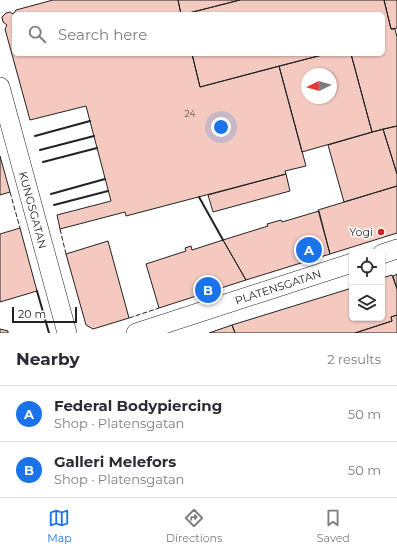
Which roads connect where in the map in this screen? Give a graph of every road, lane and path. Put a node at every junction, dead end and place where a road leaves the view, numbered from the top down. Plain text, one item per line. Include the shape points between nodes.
1 (0, 87) edge
2 (397, 249) edge
3 (385, 253) edge
4 (349, 264) edge
5 (67, 333) edge
6 (136, 333) edge

1 - 5 street, KUNGSGATAN
2 - 3 street
4 - 6 street, PLATENSGATAN

